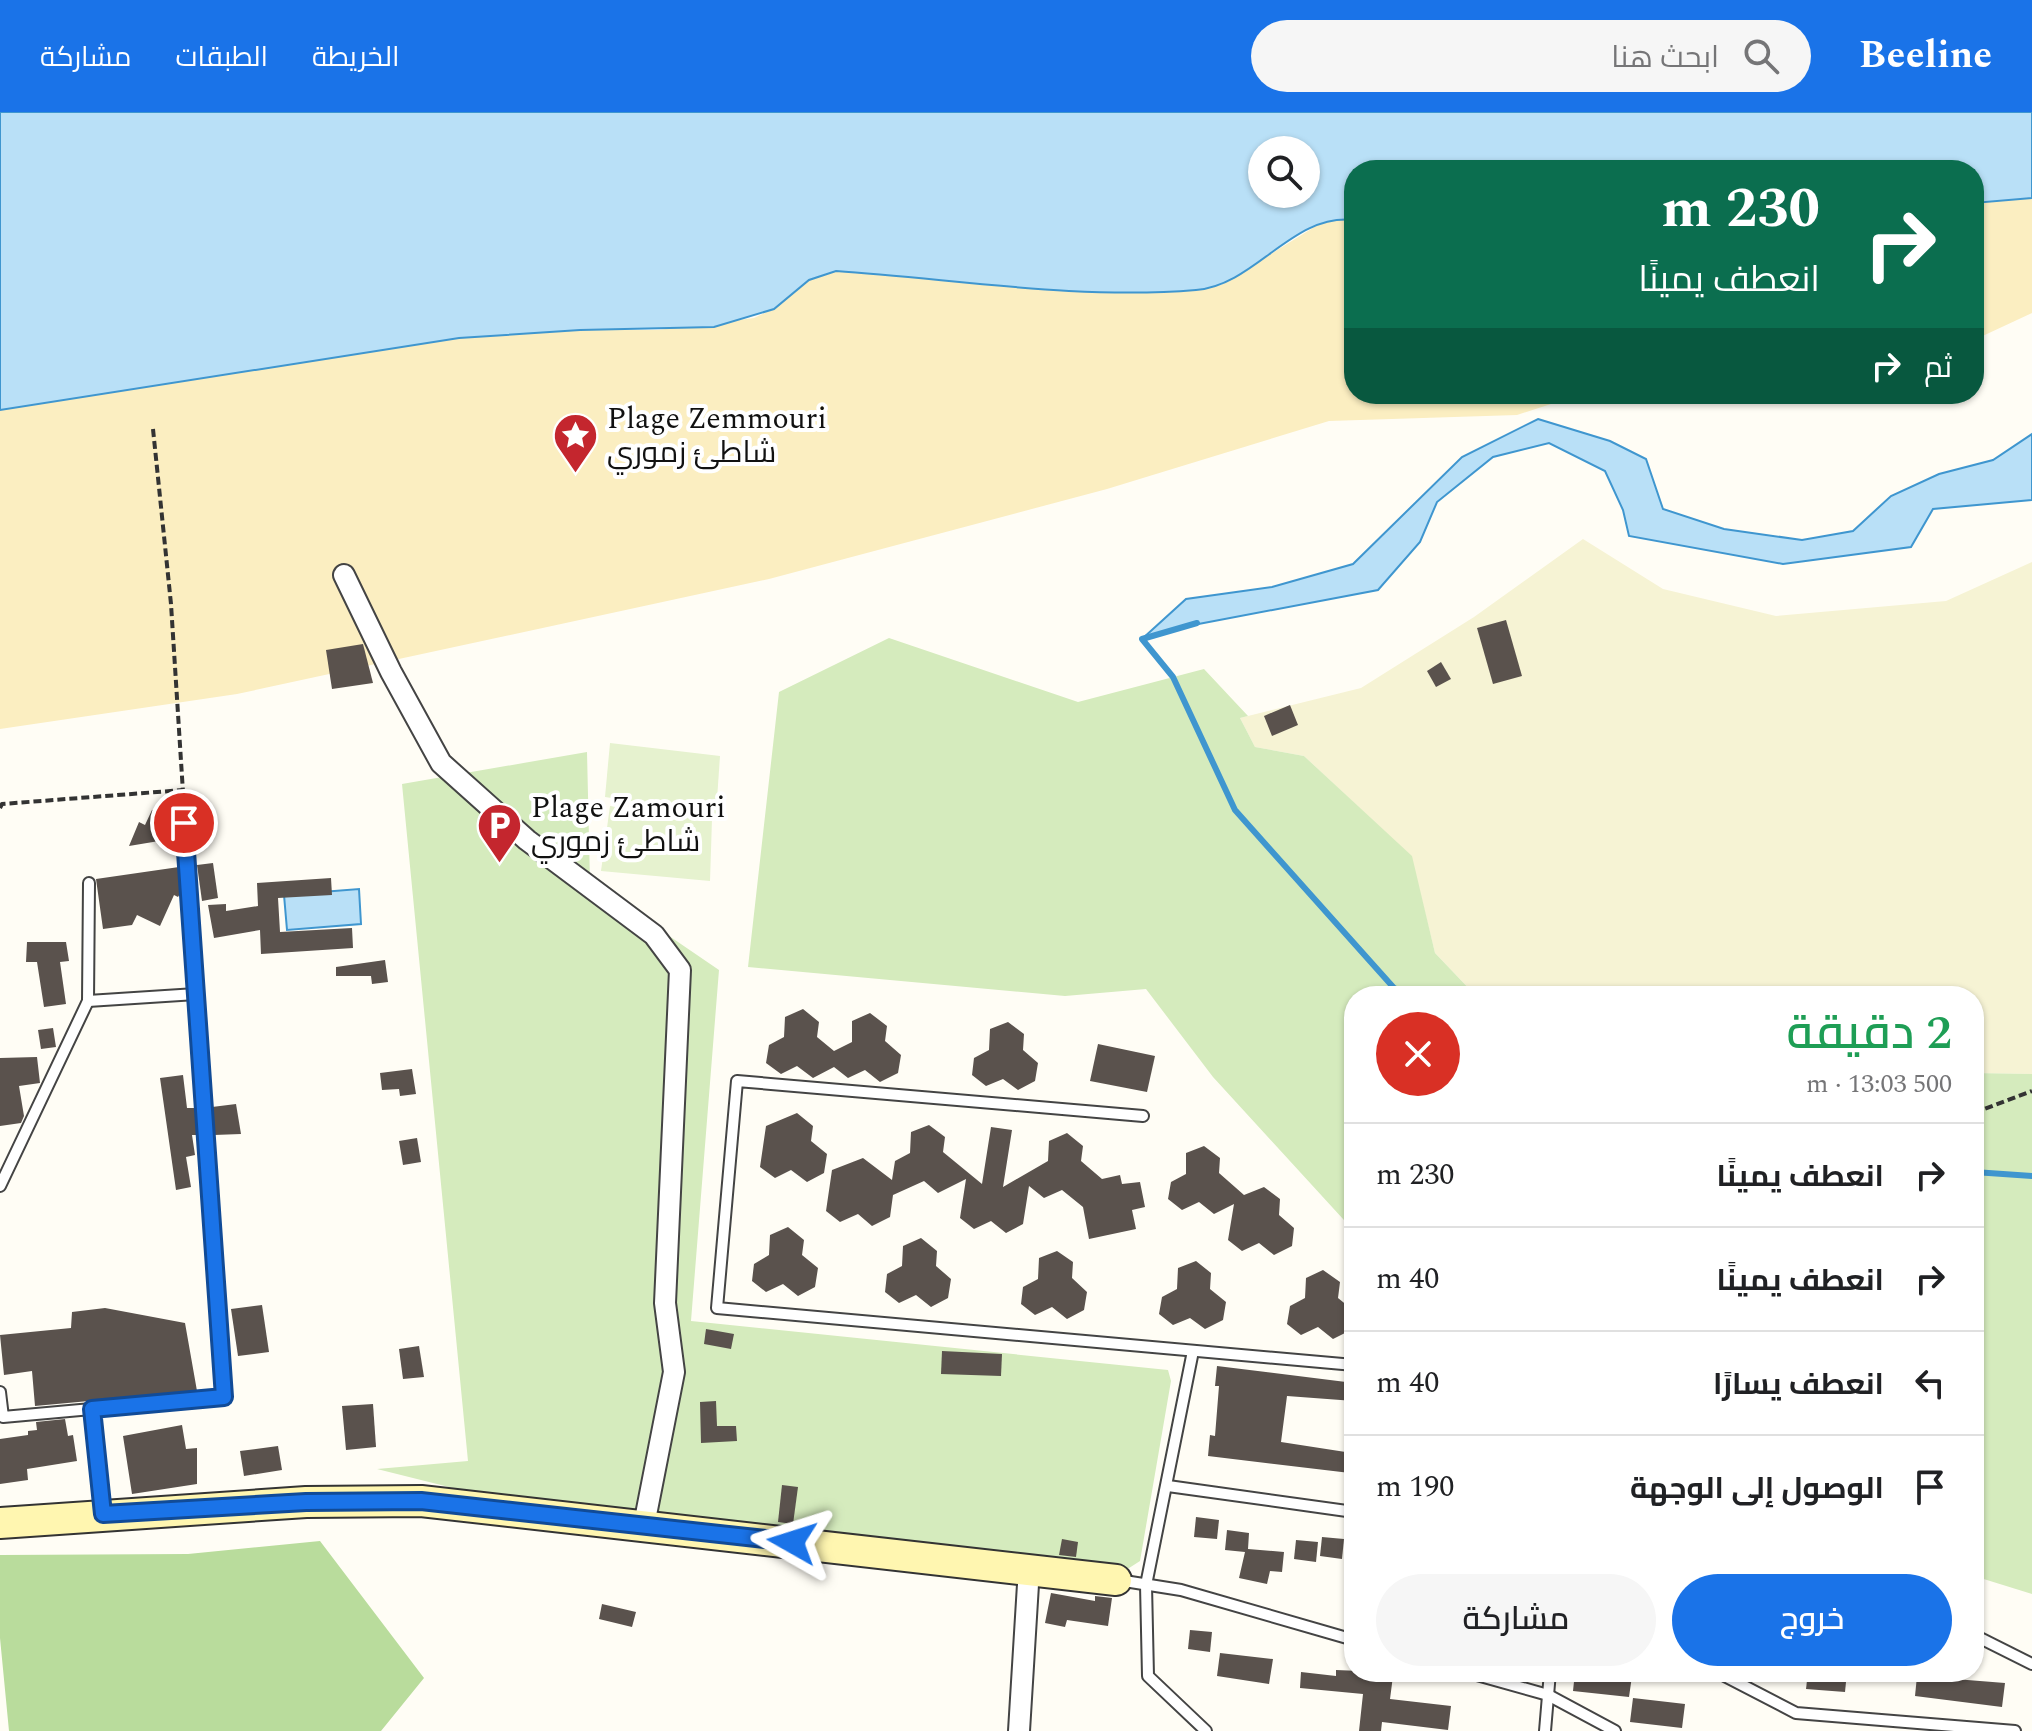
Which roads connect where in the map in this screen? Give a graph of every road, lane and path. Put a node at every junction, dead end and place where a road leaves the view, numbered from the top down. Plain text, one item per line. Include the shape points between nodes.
1 (153, 429) dead end
2 (344, 575) dead end
3 (183, 790) junction
4 (0, 808) edge
5 (184, 823) joint
6 (89, 883) dead end
7 (196, 994) junction
8 (88, 1001) junction
9 (2032, 1091) edge
10 (1984, 1109) edge
11 (1143, 1116) dead end
12 (0, 1186) edge
13 (1193, 1351) junction
14 (1344, 1364) edge
15 (0, 1392) edge
16 (92, 1409) junction
17 (2, 1418) edge
18 (1168, 1486) junction
19 (1344, 1511) edge
20 (103, 1514) junction
21 (0, 1523) edge
22 (644, 1525) junction
23 (1029, 1568) junction
24 (1116, 1580) joint
25 (1146, 1585) junction
26 (1344, 1637) edge
27 (1984, 1640) edge
28 (2032, 1664) edge
29 (1502, 1682) edge
30 (1549, 1682) edge
31 (1736, 1682) edge
32 (1548, 1695) junction
33 (1019, 1731) edge
34 (1206, 1731) edge
35 (1545, 1731) edge
36 (1615, 1731) edge
37 (2015, 1731) edge

1 - 3 path
2 - 22 street via 441,763 527,840 654,935 680,970 665,1303 674,1372
3 - 4 path
3 - 5 path
5 - 7 lane
6 - 8 lane
7 - 8 lane
7 - 16 lane via 224,1397
8 - 12 lane
9 - 10 path
11 - 13 lane via 737,1081 717,1308
13 - 14 lane
13 - 18 lane
15 - 17 lane
16 - 17 lane
16 - 20 lane
18 - 19 lane
18 - 25 lane
20 - 21 street
20 - 22 street via 421,1501
22 - 23 street
23 - 24 street
23 - 33 street
24 - 25 lane
25 - 26 lane via 1181,1590
25 - 34 lane via 1148,1676
27 - 28 lane
29 - 32 lane
30 - 32 lane
31 - 37 lane via 1796,1713
32 - 35 lane
32 - 36 lane

